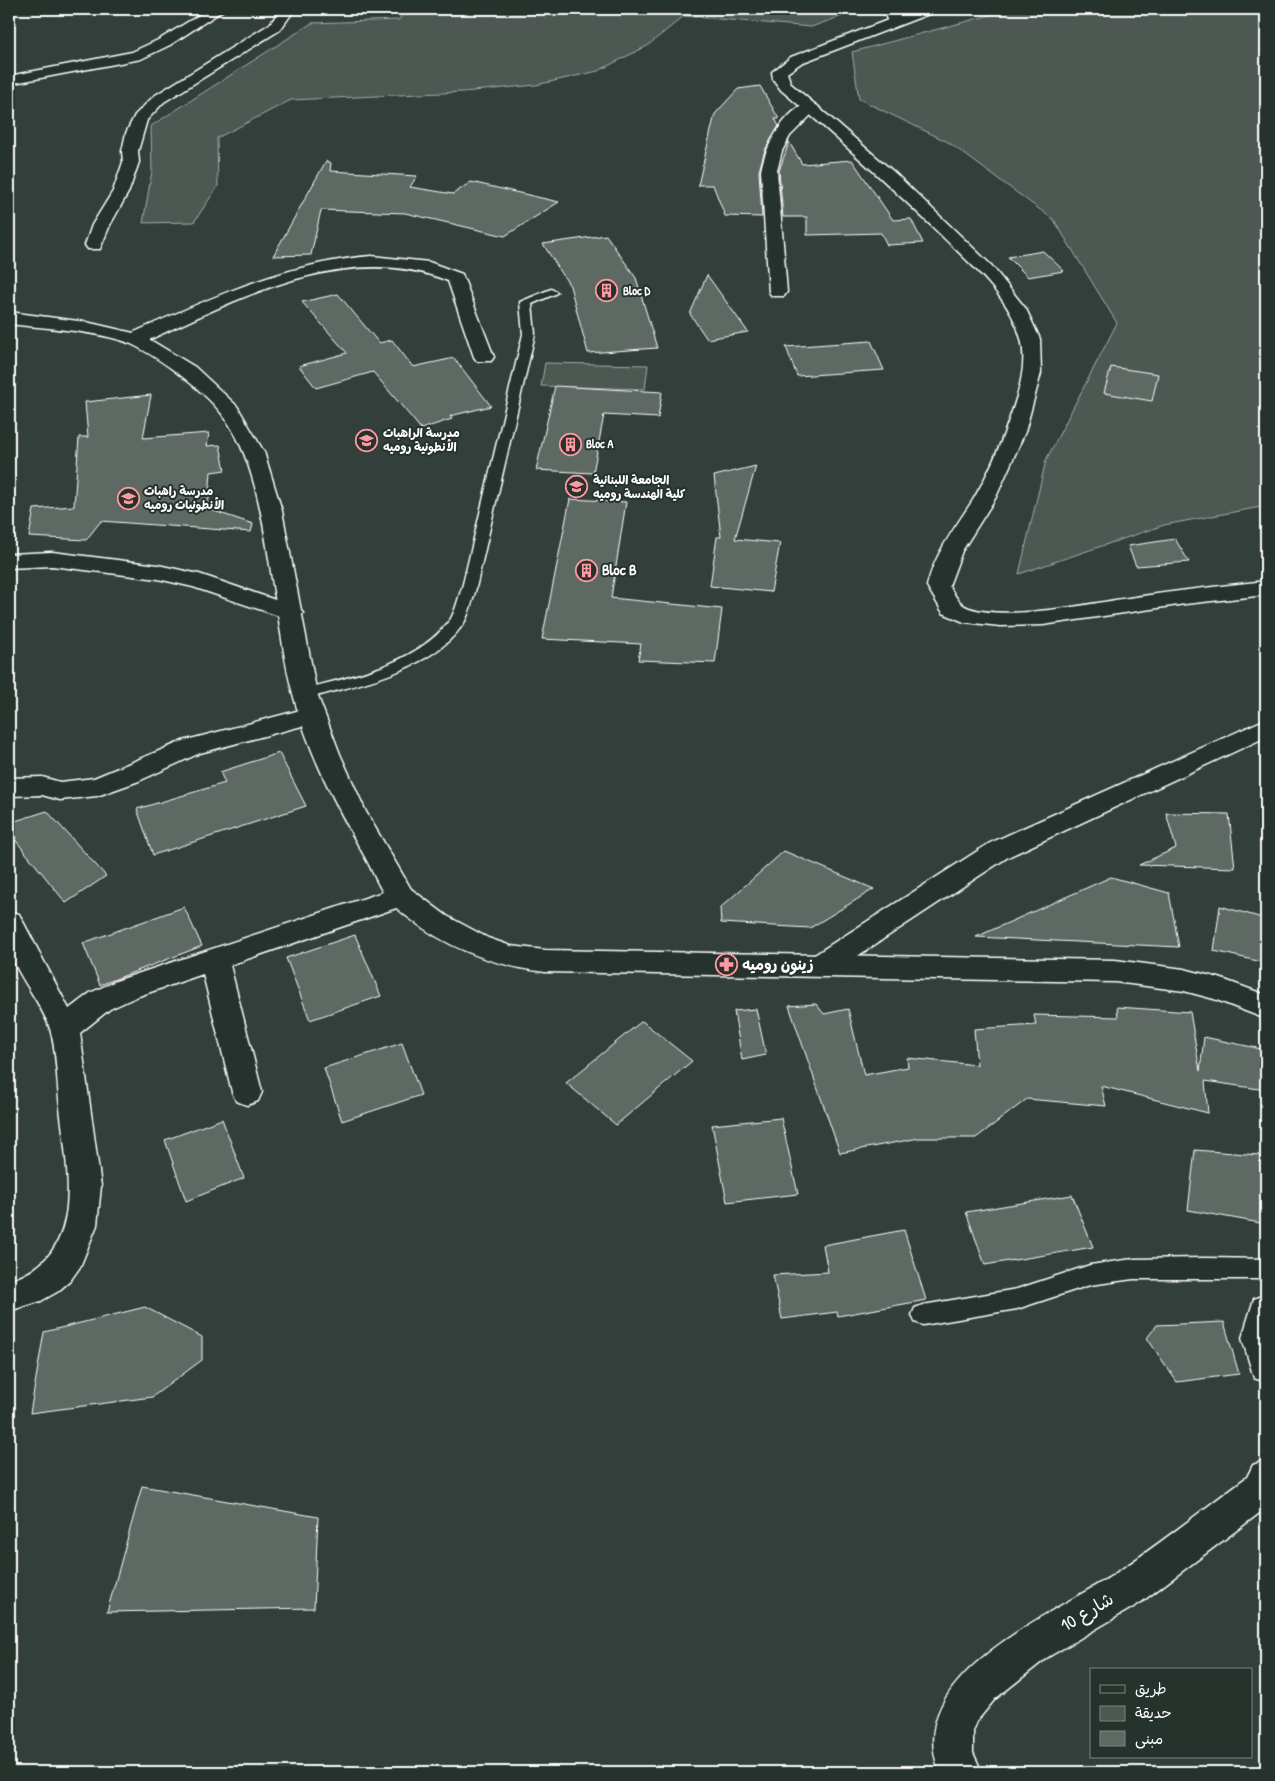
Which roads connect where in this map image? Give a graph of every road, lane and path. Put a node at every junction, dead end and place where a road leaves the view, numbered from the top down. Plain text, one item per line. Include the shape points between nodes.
1 (218, 9) edge
2 (288, 9) edge
3 (928, 9) edge
4 (892, 15) edge
5 (9, 80) edge
6 (811, 108) junction
7 (94, 244) dead end
8 (551, 292) dead end
9 (778, 292) dead end
10 (9, 318) edge
11 (135, 339) junction
12 (484, 357) dead end
13 (9, 561) edge
14 (1266, 588) edge
15 (292, 614) junction
16 (308, 704) junction
17 (1266, 728) edge
18 (9, 787) edge
19 (401, 896) junction
20 (9, 921) edge
21 (214, 959) junction
22 (822, 964) junction
23 (1266, 1007) edge
24 (65, 1029) junction
25 (248, 1092) dead end
26 (1266, 1270) edge
27 (9, 1296) edge
28 (1266, 1310) edge
29 (923, 1315) dead end
30 (1266, 1366) edge
31 (1266, 1478) edge
32 (961, 1772) edge

1 - 5 street via 136,56
2 - 7 street via 276,27 159,99 140,118 121,191
3 - 4 street
4 - 6 street via 796,60 779,72 786,86
6 - 9 street via 788,127 770,159
6 - 14 street via 918,203 991,276 1022,317 1030,339 1032,356 1028,387 1014,432 985,497 940,575 938,586 952,608 964,615 983,619 1043,618
8 - 16 lane via 526,302 529,334 469,588 457,621 433,646
10 - 11 street via 86,328
11 - 12 street via 219,301 301,272 334,264 371,261 429,266 456,278
11 - 15 street via 188,371 217,396 240,426 254,452 271,511
13 - 15 street via 52,559 158,572 199,581
15 - 16 street
16 - 18 street via 97,786 60,791 42,786
16 - 19 street via 352,812
17 - 22 street via 999,850
19 - 21 street
19 - 22 street via 437,923 478,946 511,957 545,962 648,965
20 - 24 street
21 - 24 street via 126,988 100,1001
21 - 25 street
22 - 23 street via 1115,971 1184,980
24 - 27 street via 83,1158 84,1194 78,1240 62,1266 31,1291
26 - 29 lane via 1133,1269 1090,1275 1017,1299
28 - 30 street via 1259,1338
31 - 32 street, شارع 10 via 1260,1490 1126,1589 1034,1643 981,1686 963,1708 953,1731 953,1754

